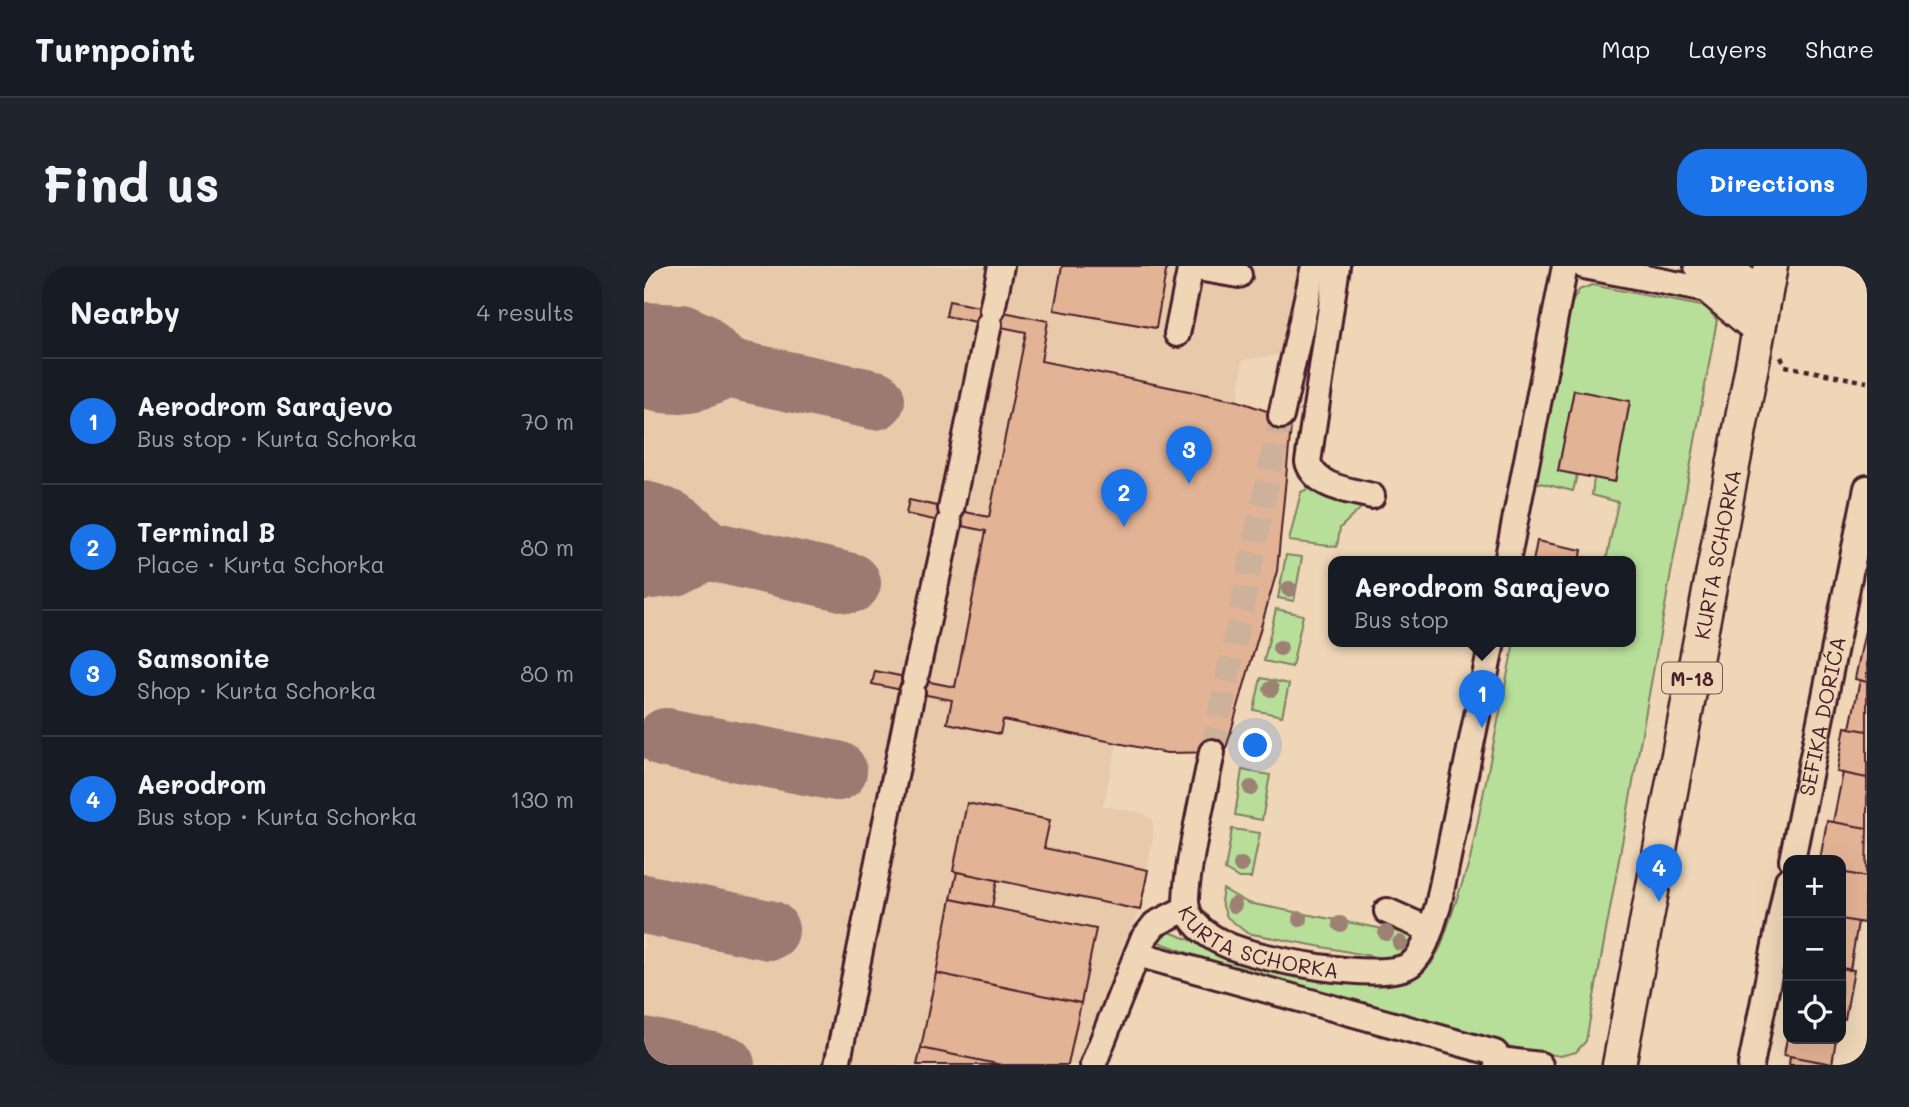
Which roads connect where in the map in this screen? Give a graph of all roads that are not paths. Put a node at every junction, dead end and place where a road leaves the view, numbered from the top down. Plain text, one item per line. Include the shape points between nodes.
1 (1001, 266) edge
2 (1191, 266) edge
3 (1314, 266) edge
4 (1337, 266) edge
5 (1565, 266) edge
6 (1584, 266) edge
7 (1713, 273) edge
8 (1240, 275) dead end
9 (1768, 279) edge
10 (1177, 334) dead end
11 (1757, 340) junction
12 (1281, 416) tunnel mouth
13 (1867, 488) edge
14 (1372, 496) dead end
15 (1508, 556) edge
16 (1491, 647) edge
17 (1212, 752) tunnel mouth
18 (1793, 855) edge
19 (1783, 905) edge
20 (1187, 908) junction
21 (1387, 911) dead end
22 (1430, 930) junction
23 (1138, 954) junction
24 (1498, 1062) edge
25 (836, 1065) edge
26 (1093, 1065) edge
27 (1540, 1065) edge
28 (1619, 1065) edge
29 (1751, 1065) edge

1 - 25 street
2 - 8 street
2 - 10 street
3 - 12 street
4 - 14 street via 1308,461 1323,482
5 - 15 street
6 - 7 street
7 - 9 street
7 - 11 main road
9 - 11 main road, KURTA SCHORKA / M-18
11 - 28 main road, KURTA SCHORKA / M-18
13 - 18 street, ŠEFIKA DORIĆA
16 - 22 street, KURTA SCHORKA
17 - 20 street, KURTA SCHORKA via 1187,882
19 - 29 street
20 - 22 street, KURTA SCHORKA via 1197,925 1227,945 1367,973 1396,971 1413,963
20 - 23 street via 1155,924
21 - 22 street
23 - 24 street via 1495,1053
23 - 26 street
24 - 27 street

